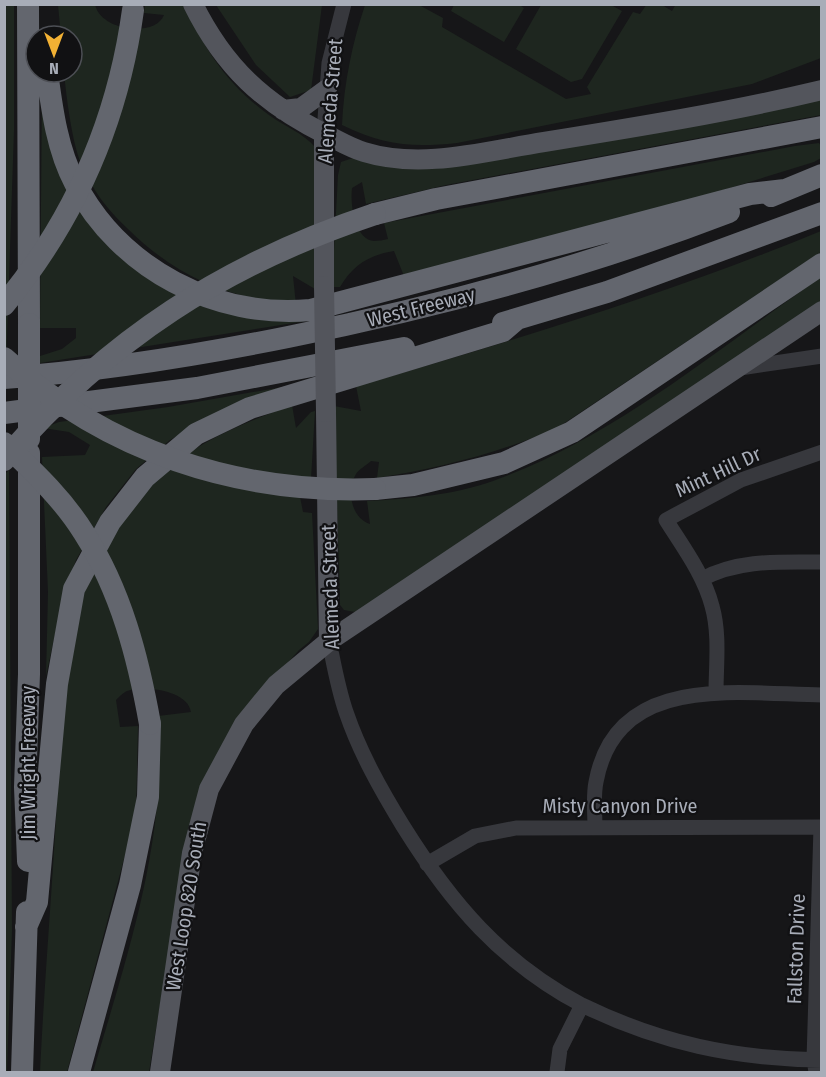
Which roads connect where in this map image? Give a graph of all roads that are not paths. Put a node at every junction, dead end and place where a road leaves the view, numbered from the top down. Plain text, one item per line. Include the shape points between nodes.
1 (28, 4) edge
2 (41, 4) edge
3 (193, 4) edge
4 (344, 4) edge
5 (134, 7) edge
6 (43, 24) edge
7 (49, 84) edge
8 (327, 89) junction
9 (822, 90) edge
10 (282, 110) junction
11 (822, 127) edge
12 (324, 133) junction
13 (822, 175) edge
14 (785, 190) junction
15 (822, 213) edge
16 (822, 264) edge
17 (4, 305) edge
18 (822, 311) edge
19 (517, 319) junction
20 (822, 356) edge
21 (4, 358) edge
22 (737, 368) junction
23 (4, 378) edge
24 (4, 413) edge
25 (4, 443) edge
26 (822, 452) edge
27 (4, 460) edge
28 (822, 562) edge
29 (702, 579) junction
30 (329, 641) junction
31 (716, 693) junction
32 (822, 694) edge
33 (821, 827) edge
34 (595, 828) junction
35 (427, 864) junction
36 (27, 927) junction
37 (819, 963) edge
38 (582, 1005) junction
39 (817, 1064) edge
40 (22, 1072) edge
41 (79, 1072) edge
42 (160, 1072) edge
43 (557, 1072) edge

1 - 36 highway, Jim Wright Freeway, bridge
2 - 6 highway
3 - 10 main road via 219,51 258,93
4 - 8 street, Alemeda Street via 329,63
5 - 17 highway, bridge via 111,115 90,168 55,234
7 - 14 highway via 66,162 75,184 110,232 140,260 182,287 249,309 311,310 750,194
8 - 10 main road via 301,108
8 - 12 street, Alemeda Street
9 - 12 main road via 443,159 363,152
10 - 12 main road
11 - 27 highway, bridge via 436,200 329,229 264,256 188,298 142,330 73,388
12 - 30 main road, Alemeda Street, bridge
13 - 14 highway, West Freeway
14 - 23 highway, West Freeway via 601,258 375,320 140,363
15 - 19 highway, West Freeway via 650,277
16 - 21 highway, bridge via 572,432 504,463 413,485 333,490 266,484 212,473 108,431 38,387
18 - 22 main road
19 - 24 highway, West Freeway via 355,359 208,386
19 - 36 highway via 493,335 250,408 219,421 180,444 126,498 74,589 57,684 37,902
20 - 22 street
22 - 30 main road
25 - 41 highway, bridge via 49,488 84,533 110,583 128,624 150,724 148,797
26 - 29 street, Mint Hill Dr via 741,480 666,520
28 - 29 street via 765,562 716,572
29 - 31 street via 716,631
30 - 35 street, Alemeda Street via 347,714 374,779
30 - 42 main road, West Loop 820 South via 294,667 244,724 209,789 192,853
31 - 32 street
31 - 34 street via 691,695 649,707 632,716 613,735 602,756 595,784
33 - 34 street, Misty Canyon Drive
33 - 37 street, Fallston Drive
34 - 35 street, Misty Canyon Drive via 496,831 475,836
35 - 38 street, Alemeda Street via 464,912 501,950
36 - 40 highway, Jim Wright Freeway
37 - 39 street, Fallston Drive
38 - 39 street, Alemeda Street via 658,1037 709,1051
38 - 43 street via 560,1049

